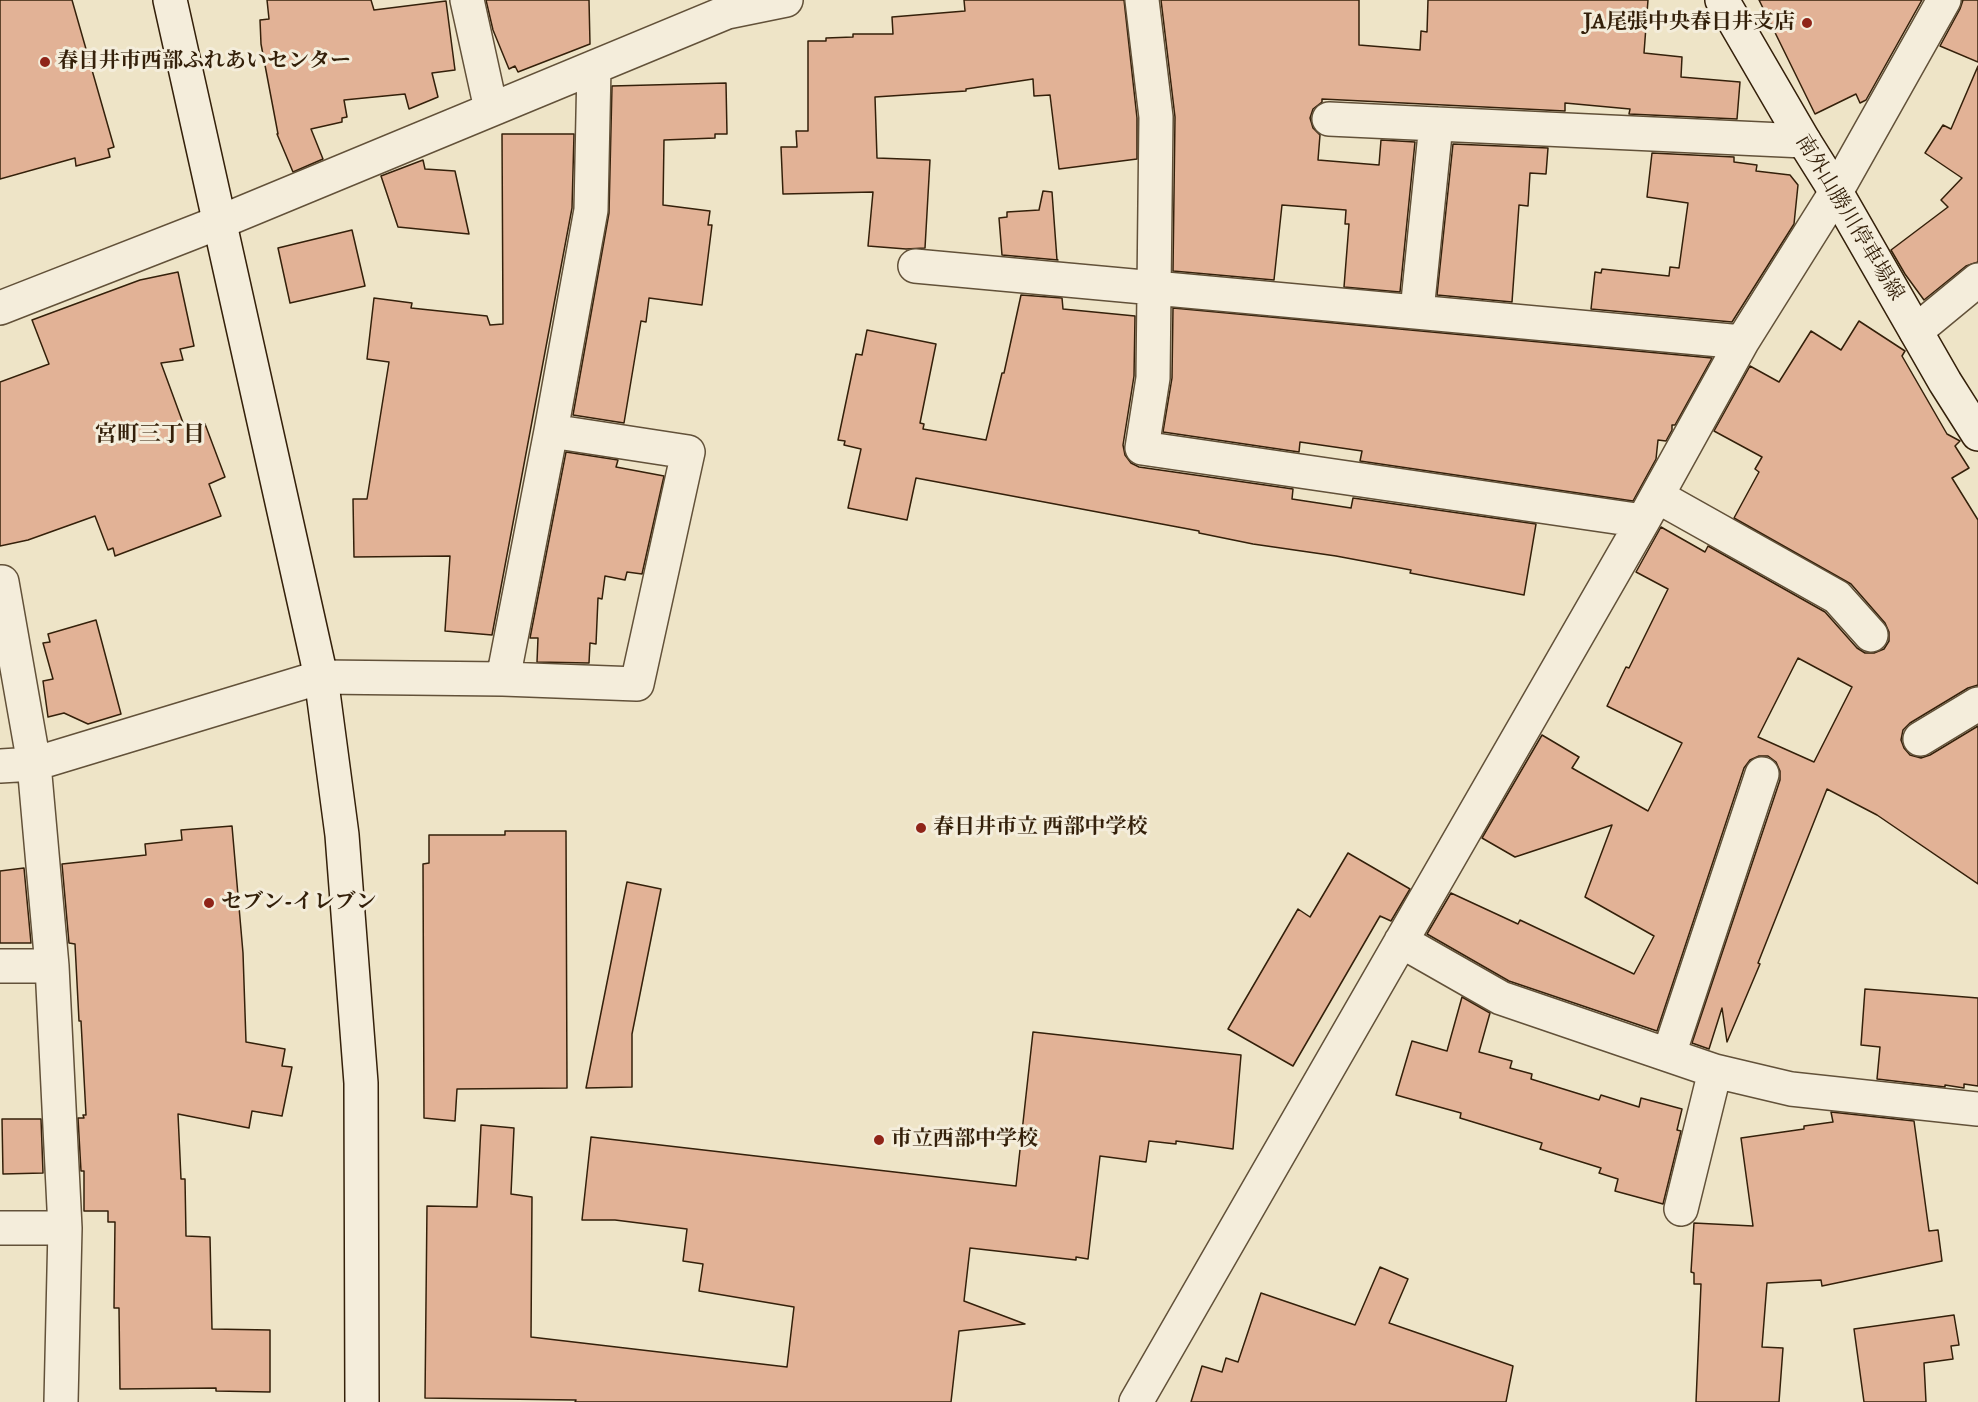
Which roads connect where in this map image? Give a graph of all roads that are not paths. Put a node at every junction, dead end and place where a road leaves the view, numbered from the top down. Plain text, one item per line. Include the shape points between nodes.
1 (170, 0) edge
2 (467, 0) edge
3 (786, 0) edge
4 (1142, 0) edge
5 (1722, 0) edge
6 (1944, 0) edge
7 (594, 67) junction
8 (491, 108) junction
9 (1329, 119) dead end
10 (1436, 124) junction
11 (1804, 141) junction
12 (1836, 192) junction
13 (220, 222) junction
14 (915, 266) dead end
15 (1978, 280) edge
16 (1155, 289) junction
17 (0, 308) edge
18 (1417, 311) junction
19 (1916, 331) junction
20 (1742, 342) junction
21 (551, 431) junction
22 (1978, 434) edge
23 (1650, 508) junction
24 (0, 582) edge
25 (1871, 635) dead end
26 (321, 677) junction
27 (503, 679) junction
28 (1978, 704) edge
29 (1920, 739) dead end
30 (34, 764) junction
31 (0, 766) edge
32 (1762, 774) dead end
33 (1401, 942) junction
34 (0, 966) edge
35 (52, 966) junction
36 (1670, 1054) junction
37 (1715, 1071) junction
38 (1978, 1109) edge
39 (1681, 1209) dead end
40 (0, 1228) edge
41 (64, 1228) junction
42 (61, 1402) edge
43 (363, 1402) edge
44 (1136, 1402) edge

1 - 13 street
2 - 8 street
3 - 7 street via 727,12
4 - 16 street via 1156,117
5 - 11 street, 南外山勝川停車場線
6 - 12 street
7 - 8 street
7 - 21 street via 591,210
8 - 13 street
9 - 10 street
10 - 11 street
10 - 18 street
11 - 12 street, 南外山勝川停車場線
12 - 19 street, 南外山勝川停車場線
12 - 20 street
13 - 17 street
13 - 26 street
14 - 16 street
15 - 19 street
16 - 18 street
16 - 23 street via 1153,378 1142,448
18 - 20 street
19 - 22 street, 南外山勝川停車場線
20 - 23 street
21 - 27 street
21 - 27 street via 688,452 637,684
23 - 25 street via 1837,597
23 - 33 street
24 - 30 street
26 - 27 street
26 - 30 street
26 - 43 street via 342,835 362,1083
28 - 29 street
30 - 31 street
30 - 35 street
32 - 36 street
33 - 36 street via 1501,998
33 - 44 street
34 - 35 street
35 - 41 street
36 - 37 street
37 - 38 street via 1791,1089
37 - 39 street
40 - 41 street
41 - 42 street

